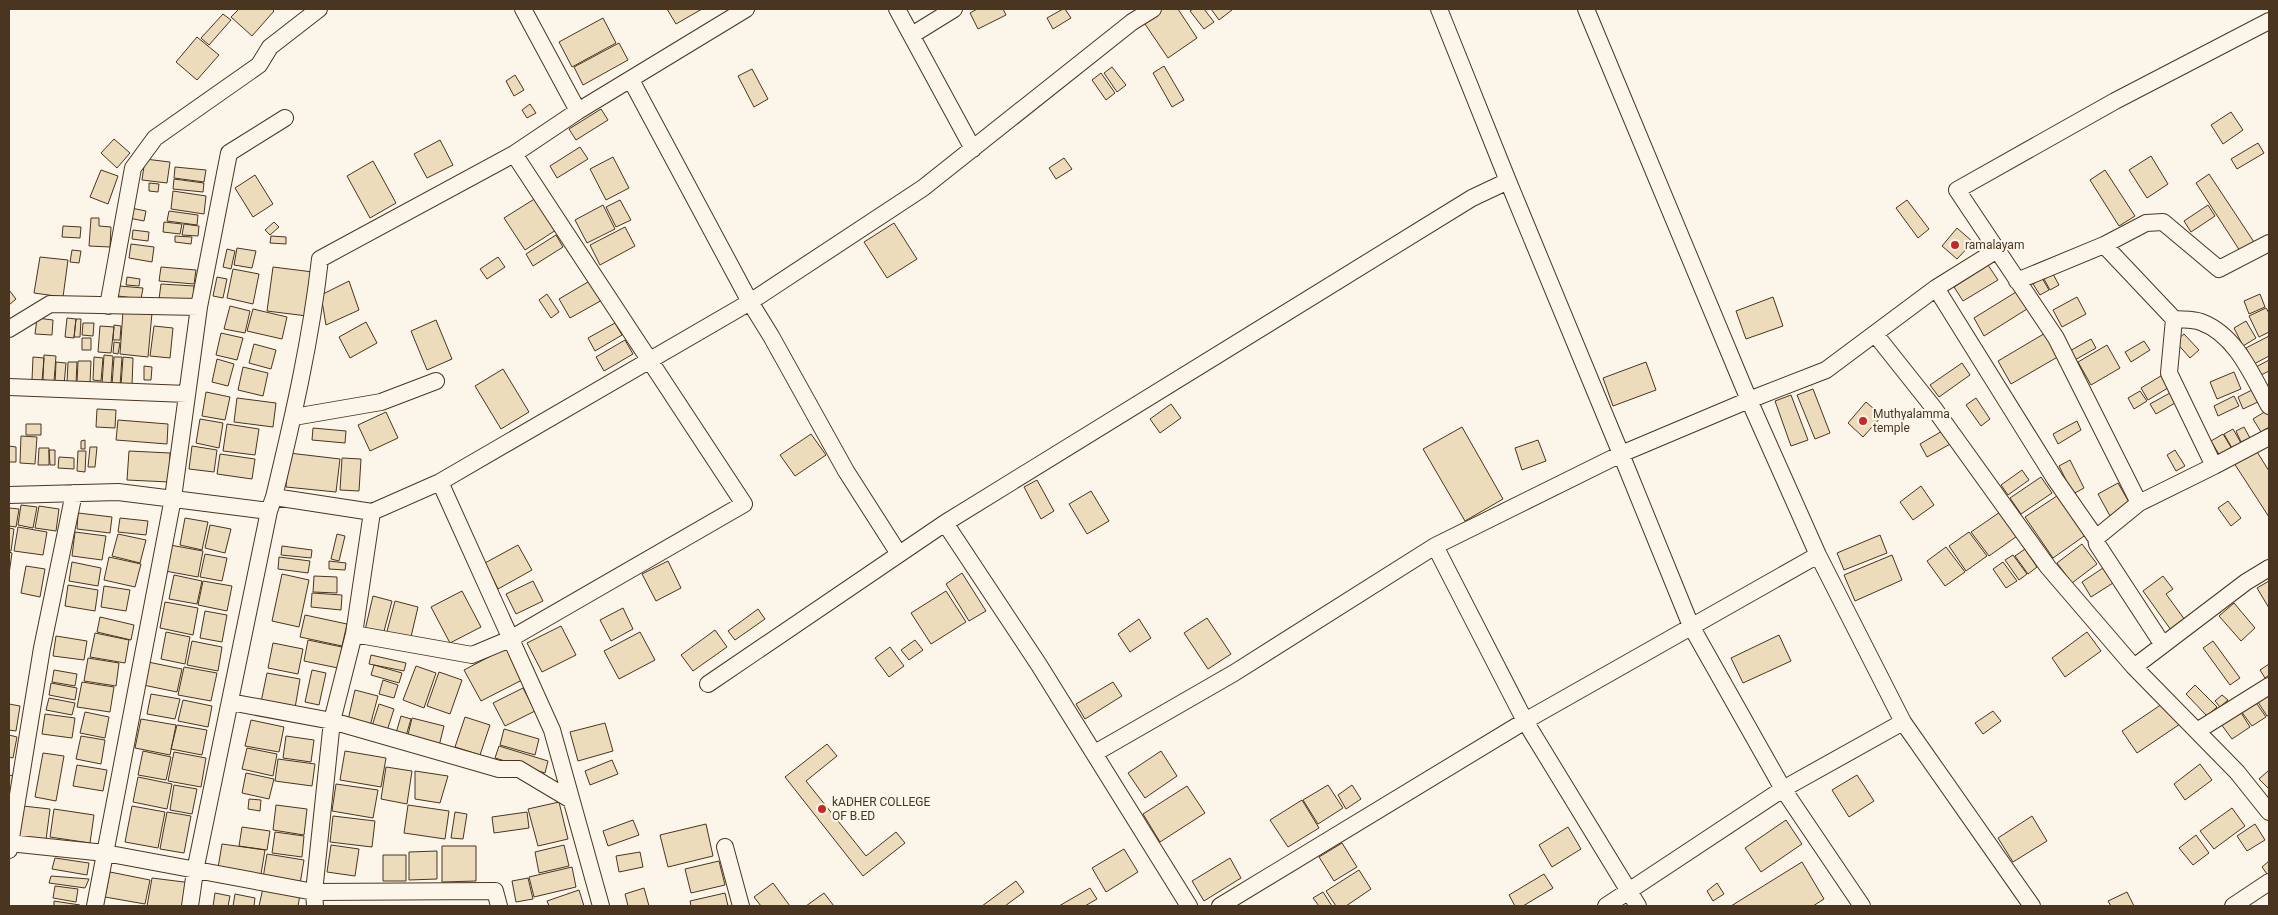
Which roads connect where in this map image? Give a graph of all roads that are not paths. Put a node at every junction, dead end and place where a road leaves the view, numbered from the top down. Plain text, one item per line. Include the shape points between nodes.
1 (319, 9) edge
2 (523, 9) edge
3 (746, 9) edge
4 (897, 9) edge
5 (954, 9) edge
6 (1153, 9) edge
7 (1439, 9) edge
8 (1586, 9) edge
9 (1128, 15) edge
10 (2269, 22) edge
11 (912, 35) junction
12 (631, 80) junction
13 (578, 111) junction
14 (285, 118) dead end
15 (973, 149) junction
16 (514, 154) junction
17 (1508, 181) junction
18 (2269, 242) edge
19 (2104, 245) junction
20 (1997, 250) junction
21 (2017, 281) junction
22 (1936, 288) junction
23 (750, 302) junction
24 (108, 306) junction
25 (199, 307) junction
26 (2174, 319) junction
27 (9, 329) edge
28 (1875, 334) junction
29 (648, 360) junction
30 (436, 382) dead end
31 (9, 387) edge
32 (187, 394) junction
33 (1749, 400) junction
34 (2269, 406) edge
35 (294, 417) junction
36 (2269, 437) edge
37 (1622, 454) junction
38 (2214, 466) junction
39 (440, 482) junction
40 (74, 493) junction
41 (9, 495) edge
42 (173, 498) junction
43 (2139, 503) junction
44 (272, 504) junction
45 (372, 512) junction
46 (945, 523) junction
47 (2096, 538) junction
48 (1435, 546) junction
49 (899, 554) junction
50 (1818, 555) junction
51 (2269, 568) edge
52 (1691, 626) junction
53 (354, 634) junction
54 (510, 638) junction
55 (2163, 645) junction
56 (2134, 667) junction
57 (708, 684) dead end
58 (2269, 686) edge
59 (230, 702) junction
60 (332, 721) junction
61 (1525, 721) junction
62 (1902, 722) junction
63 (2197, 731) junction
64 (1095, 753) junction
65 (1783, 789) junction
66 (571, 800) junction
67 (2269, 812) edge
68 (9, 846) edge
69 (725, 848) dead end
70 (105, 853) junction
71 (195, 871) junction
72 (2269, 882) edge
73 (315, 899) edge
74 (1633, 900) edge
75 (95, 906) edge
76 (190, 906) edge
77 (499, 906) edge
78 (601, 906) edge
79 (742, 906) edge
80 (1189, 906) edge
81 (1220, 906) edge
82 (1606, 906) edge
83 (1862, 906) edge
84 (2032, 906) edge
85 (2233, 906) edge

1 - 24 street via 270,47 259,65 155,138 133,168
2 - 13 street
3 - 12 street
4 - 11 street
5 - 11 street
6 - 9 street
7 - 17 street
8 - 33 street
9 - 15 street
10 - 20 street via 2114,101 1956,190
11 - 15 street
12 - 13 street
12 - 23 street
13 - 16 street
14 - 25 street via 229,153
15 - 23 street via 923,188
16 - 29 street
16 - 35 street via 320,259 314,312
17 - 37 street
17 - 46 street via 1472,198
18 - 19 street via 2219,269 2163,222 2146,223
19 - 21 street
19 - 26 street
20 - 21 street
20 - 22 street
21 - 43 street via 2056,338
22 - 28 street
22 - 47 street via 2055,479
23 - 29 street
23 - 49 street via 846,471
24 - 25 street
24 - 27 street via 50,304
25 - 32 street
26 - 34 street via 2200,322 2220,331 2237,349
26 - 38 street via 2169,373
28 - 33 street via 1826,370
28 - 56 street via 1933,407 2048,567
29 - 39 street
29 - 54 street via 744,504
30 - 35 street via 381,402
31 - 32 street
32 - 42 street
33 - 37 street
33 - 50 street
35 - 44 street
36 - 38 street
37 - 48 street
37 - 52 street
38 - 43 street
39 - 45 street
39 - 54 street
40 - 41 street
40 - 42 street via 118,492
40 - 68 street via 42,648
42 - 44 street
42 - 70 street
43 - 47 street
44 - 45 street
44 - 59 street
45 - 53 street
46 - 49 street
46 - 64 street
47 - 55 street via 2096,544
48 - 61 street
48 - 64 street via 1234,673
49 - 57 street
50 - 52 street
50 - 62 street
51 - 55 street
52 - 61 street
52 - 65 street
53 - 54 street via 472,655
53 - 60 street
54 - 66 street via 552,730
55 - 56 street
56 - 63 street
58 - 63 street
59 - 60 street
59 - 71 street
60 - 66 street via 499,769 519,769
60 - 73 street
61 - 74 street
61 - 81 street
62 - 65 street
62 - 84 street
63 - 67 street via 2237,772
64 - 80 street
65 - 74 street
65 - 83 street
66 - 78 street
68 - 70 street
69 - 79 street
70 - 71 street
70 - 75 street
71 - 73 street
71 - 76 street
72 - 85 street
73 - 77 street via 495,891
74 - 82 street

